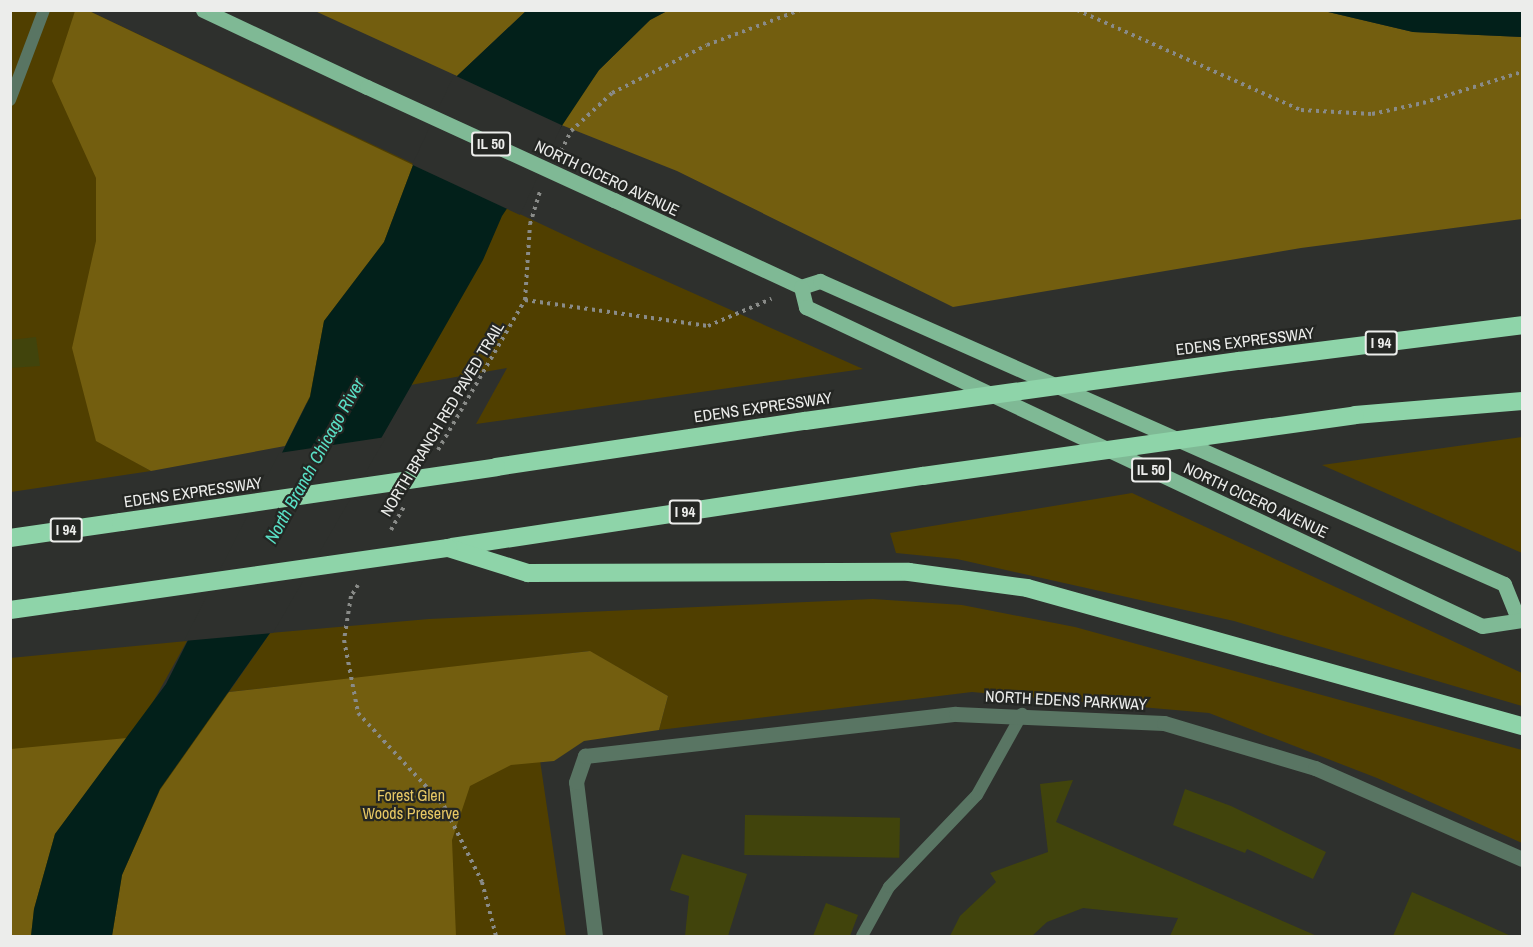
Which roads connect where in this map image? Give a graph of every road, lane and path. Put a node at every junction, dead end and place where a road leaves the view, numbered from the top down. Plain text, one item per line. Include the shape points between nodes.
1 (44, 10) edge
2 (203, 10) edge
3 (800, 10) edge
4 (1077, 10) edge
5 (1522, 72) edge
6 (10, 100) edge
7 (556, 160) dead end
8 (542, 188) dead end
9 (801, 287) junction
10 (525, 300) junction
11 (1522, 325) edge
12 (1522, 401) edge
13 (434, 456) dead end
14 (411, 496) dead end
15 (387, 536) dead end
16 (10, 538) edge
17 (448, 548) junction
18 (363, 576) dead end
19 (10, 610) edge
20 (1520, 619) edge
21 (1022, 714) junction
22 (1522, 726) edge
23 (1522, 859) edge
24 (496, 936) edge
25 (595, 936) edge
26 (862, 936) edge

1 - 6 lane
2 - 9 main road, NORTH CICERO AVENUE / IL 50, bridge
3 - 7 path via 707,45 612,93 571,131
4 - 5 path via 1301,110 1372,114 1423,103
8 - 10 path, NORTH BRANCH RED PAVED TRAIL via 532,207
9 - 10 path via 708,326
9 - 20 main road, NORTH CICERO AVENUE / IL 50 via 820,281 1504,584
9 - 20 main road, NORTH CICERO AVENUE / IL 50 via 806,307 1482,626
10 - 13 path, NORTH BRANCH RED PAVED TRAIL
11 - 16 highway, EDENS EXPRESSWAY / I 94, bridge via 805,421
12 - 17 highway, I 94, bridge via 1355,415
14 - 15 path, NORTH BRANCH RED PAVED TRAIL
17 - 19 highway, I 94, bridge
17 - 22 highway via 528,573 909,572 1027,588
18 - 24 path via 351,596 344,640 358,713 444,806 482,882
21 - 23 street, NORTH EDENS PARKWAY via 1164,723 1315,768
21 - 25 street, NORTH EDENS PARKWAY via 956,714 585,756 576,782
21 - 26 lane via 977,795 889,887

